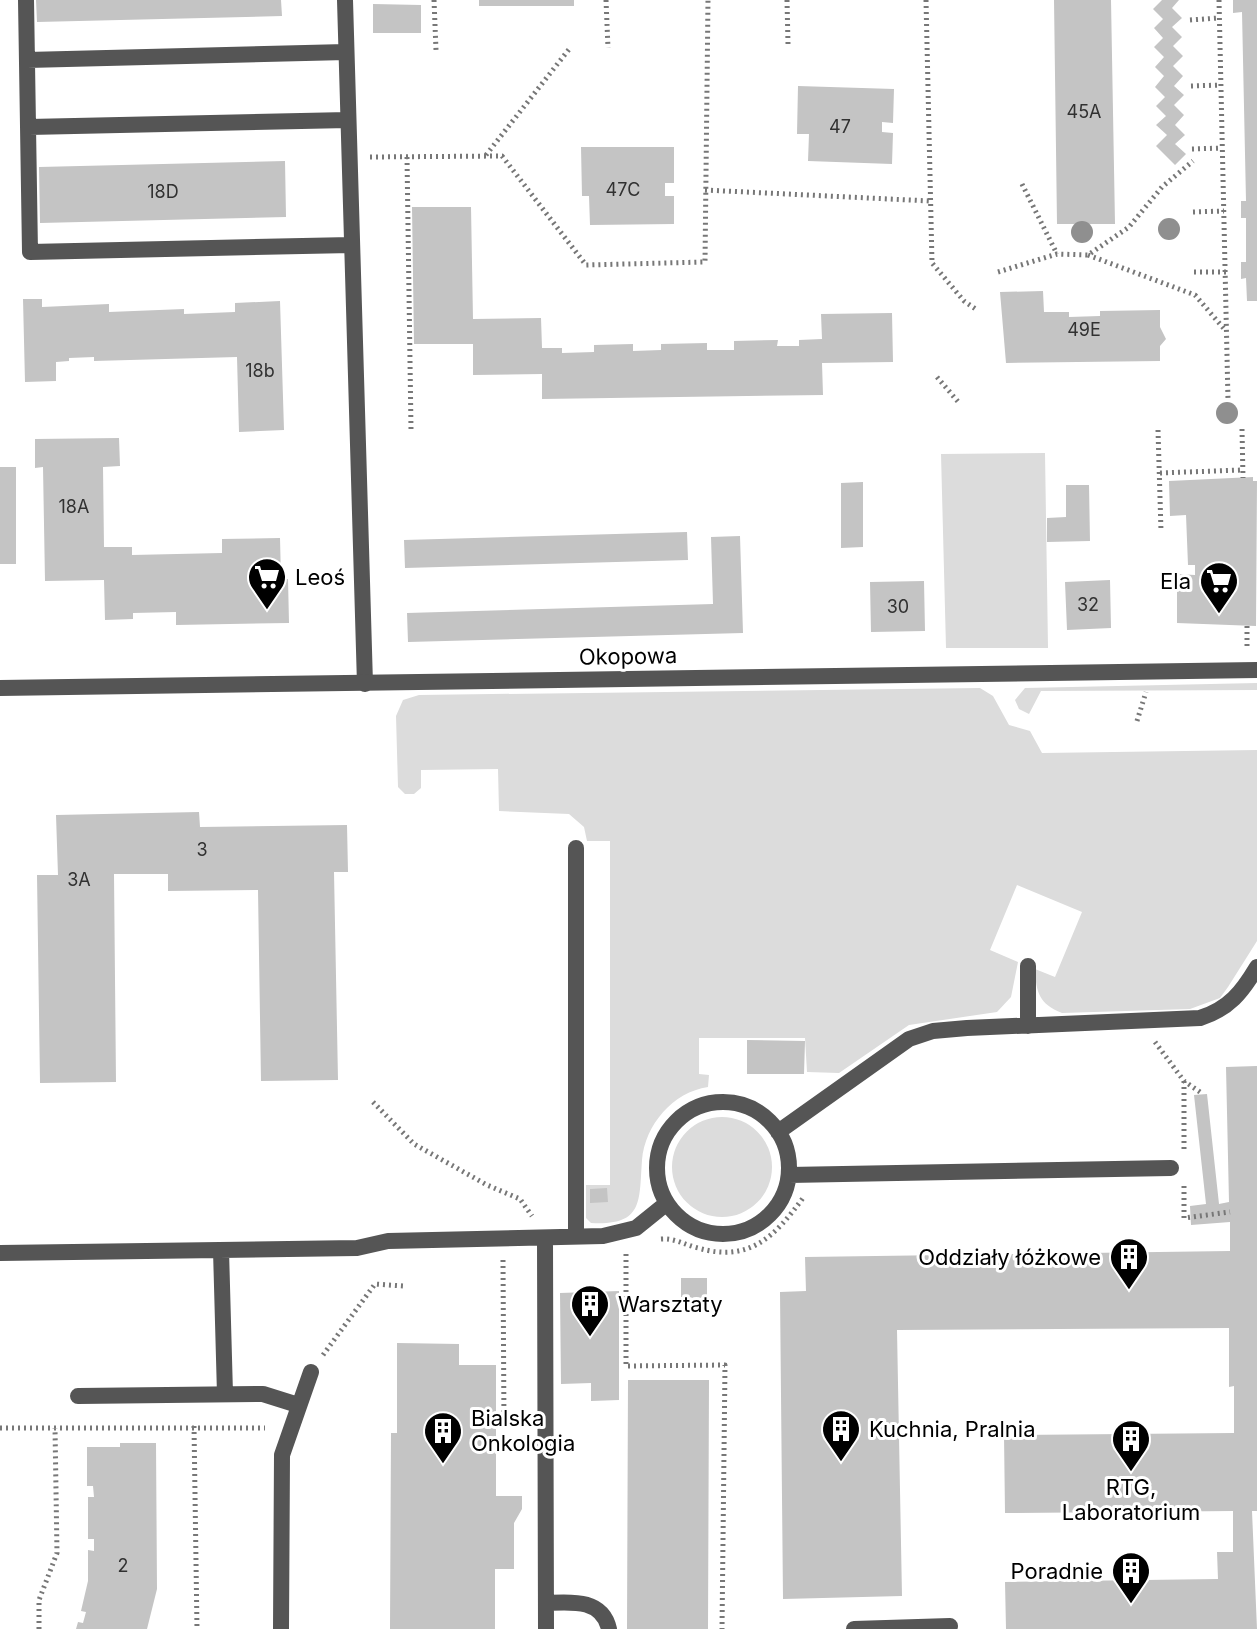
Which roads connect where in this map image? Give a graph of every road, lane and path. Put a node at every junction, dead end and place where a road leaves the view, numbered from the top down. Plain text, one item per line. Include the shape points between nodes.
1 (26, 0) edge
2 (345, 0) edge
3 (434, 0) edge
4 (606, 0) edge
5 (708, 0) edge
6 (787, 0) edge
7 (926, 0) edge
8 (1219, 0) edge
9 (1219, 18) junction
10 (1190, 20) dead end
11 (788, 44) dead end
12 (570, 48) dead end
13 (608, 48) dead end
14 (436, 50) dead end
15 (346, 52) junction
16 (27, 60) junction
17 (1221, 85) junction
18 (1191, 86) dead end
19 (348, 120) junction
20 (29, 127) junction
21 (1222, 148) junction
22 (1192, 149) dead end
23 (485, 156) junction
24 (369, 157) dead end
25 (407, 157) junction
26 (1193, 161) dead end
27 (1022, 184) dead end
28 (705, 190) junction
29 (930, 201) junction
30 (1224, 211) junction
31 (1193, 212) dead end
32 (351, 245) junction
33 (1057, 254) junction
34 (1088, 255) junction
35 (998, 272) dead end
36 (1194, 272) dead end
37 (1226, 272) junction
38 (977, 310) dead end
39 (1227, 332) junction
40 (937, 377) dead end
41 (1228, 400) dead end
42 (960, 404) dead end
43 (411, 429) dead end
44 (1242, 429) dead end
45 (1158, 430) dead end
46 (1159, 473) junction
47 (1161, 531) dead end
48 (1247, 626) dead end
49 (1247, 650) dead end
50 (1257, 670) edge
51 (365, 684) junction
52 (1146, 687) dead end
53 (0, 688) edge
54 (1137, 721) dead end
55 (576, 848) dead end
56 (1028, 966) dead end
57 (1257, 967) edge
58 (1141, 1021) junction
59 (1028, 1026) junction
60 (1200, 1092) dead end
61 (373, 1102) dead end
62 (778, 1132) junction
63 (1171, 1168) dead end
64 (789, 1175) junction
65 (814, 1175) junction
66 (667, 1203) junction
67 (1230, 1212) dead end
68 (1184, 1218) dead end
69 (576, 1236) junction
70 (545, 1239) junction
71 (502, 1240) junction
72 (651, 1242) dead end
73 (221, 1250) junction
74 (614, 1252) dead end
75 (0, 1253) edge
76 (403, 1286) dead end
77 (311, 1372) joint
78 (225, 1394) junction
79 (78, 1396) dead end
80 (298, 1405) junction
81 (526, 1424) dead end
82 (194, 1426) junction
83 (0, 1428) edge
84 (55, 1428) junction
85 (265, 1440) dead end
86 (546, 1603) junction
87 (950, 1626) dead end
88 (39, 1629) edge
89 (197, 1629) edge
90 (281, 1629) edge
91 (546, 1629) edge
92 (609, 1629) edge
93 (722, 1629) edge
94 (854, 1629) edge

1 - 16 street
2 - 15 street
3 - 14 path
4 - 13 path
5 - 28 path
6 - 11 path
7 - 29 path
8 - 9 path
9 - 10 path
9 - 17 path
12 - 23 path
15 - 16 street
15 - 19 street
16 - 20 street
17 - 18 path
17 - 21 path
19 - 20 street
19 - 32 street
20 - 32 street via 30,252
21 - 22 path
21 - 30 path
23 - 25 path
23 - 28 path via 502,156 586,265 705,262
24 - 25 path
25 - 43 path
26 - 34 path via 1162,187 1129,227
27 - 33 path
28 - 29 path
29 - 38 path via 932,263
30 - 31 path
30 - 37 path
32 - 51 street
33 - 34 path
33 - 35 path
34 - 39 path via 1195,295
36 - 37 path
37 - 39 path
39 - 41 path
40 - 42 path
44 - 46 path via 1242,474
45 - 46 path
46 - 47 path
48 - 49 path
50 - 51 street, Okopowa
51 - 53 street, Okopowa
52 - 54 path
55 - 69 street
56 - 59 street
57 - 58 street via 1223,1011 1200,1018
58 - 59 street
58 - 60 path via 1184,1081
59 - 62 street via 933,1031 909,1039
61 - 70 path via 414,1144 520,1199
62 - 64 street via 788,1153
62 - 66 street via 749,1107 729,1102 689,1111 673,1125 657,1163
63 - 65 street
64 - 65 street
64 - 66 street via 783,1197 769,1216 749,1229 726,1234 693,1225
65 - 72 path via 814,1197 804,1197 767,1240 744,1250 718,1252 666,1238
66 - 69 street via 620,1234
67 - 68 path
69 - 70 street
70 - 71 street
70 - 86 street
71 - 73 street
71 - 81 path via 504,1424
73 - 75 street
73 - 78 street
74 - 93 path via 626,1250 626,1366 725,1365
76 - 77 path via 375,1284
77 - 80 street
78 - 79 street
78 - 80 street via 263,1394
80 - 90 street via 282,1455
82 - 84 path
82 - 85 path via 265,1425
82 - 89 path
83 - 84 path
84 - 88 path via 57,1553 39,1600
86 - 91 street
86 - 92 street via 581,1601 600,1613
87 - 94 street

